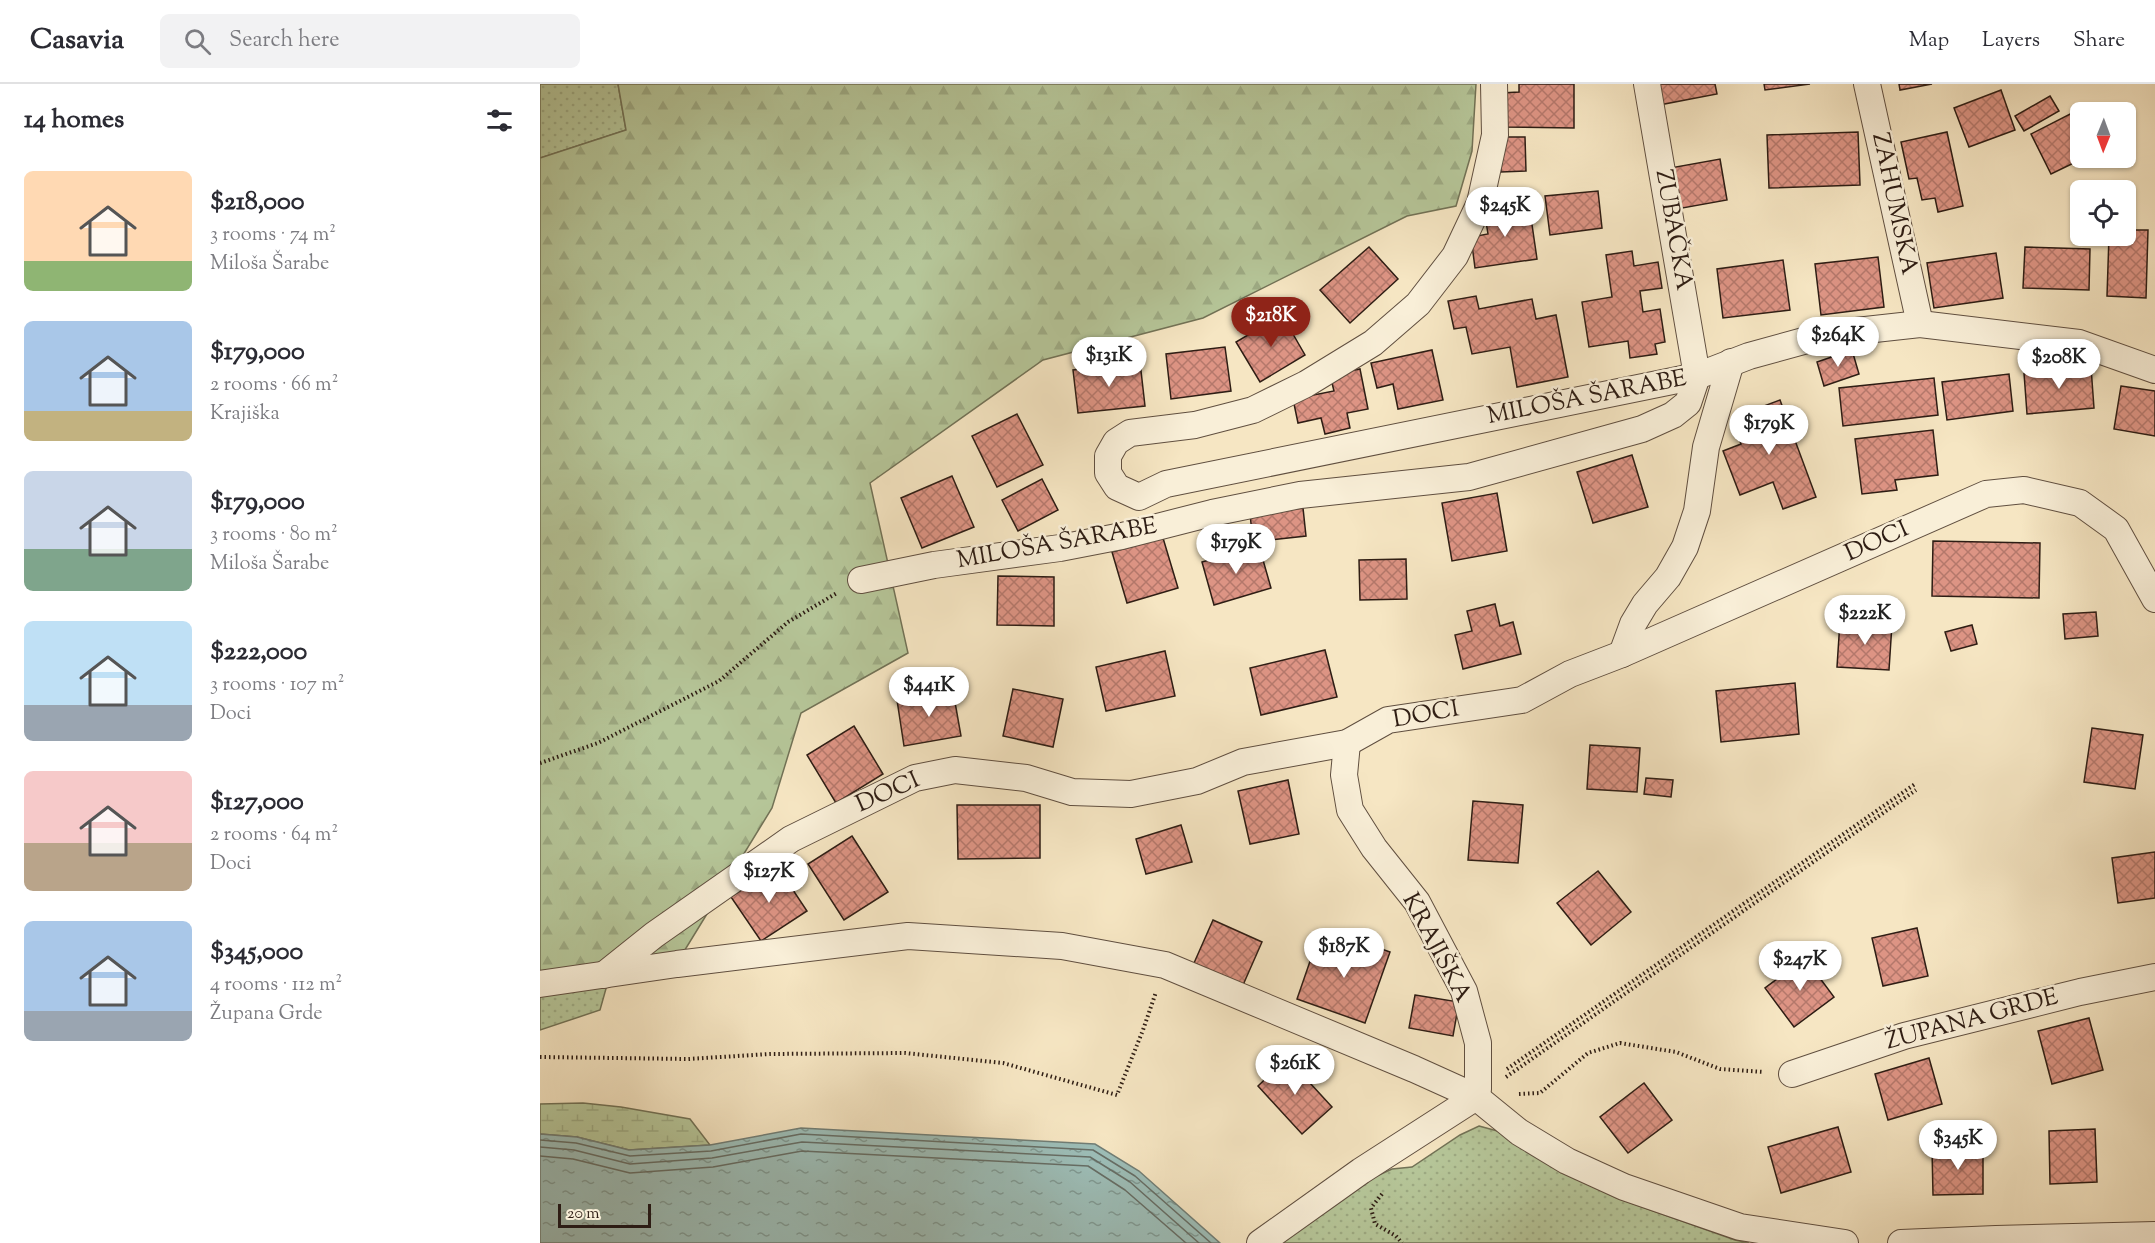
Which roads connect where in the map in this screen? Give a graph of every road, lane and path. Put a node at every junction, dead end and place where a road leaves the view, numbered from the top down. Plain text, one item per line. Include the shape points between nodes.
1 (1494, 84) edge
2 (1647, 84) edge
3 (1867, 84) edge
4 (1920, 324) junction
5 (1731, 362) junction
6 (2155, 370) edge
7 (1697, 376) junction
8 (861, 580) joint
9 (2155, 599) edge
10 (1622, 654) junction
11 (1347, 743) junction
12 (540, 764) edge
13 (1915, 784) dead end
14 (1916, 790) dead end
15 (1165, 965) junction
16 (604, 975) junction
17 (2155, 977) edge
18 (540, 984) edge
19 (540, 1057) edge
20 (1792, 1074) joint
21 (1477, 1093) junction
22 (1384, 1191) dead end
23 (2155, 1235) edge
24 (1260, 1243) edge
25 (1402, 1243) edge
26 (1845, 1243) edge
27 (1901, 1243) edge

1 - 7 street, MILOŠA ŠARABE via 1495,135 1480,203 1455,256 1418,304 1374,343 1253,410 1195,425 1130,433 1116,441 1108,456 1108,473 1117,487 1139,497 1166,484
2 - 7 street, ZUBAČKA
3 - 4 street, ZAHUMSKA
4 - 5 street via 1829,334
4 - 6 street via 2079,343
5 - 7 street
5 - 10 street via 1706,447 1697,511 1685,547 1639,614
7 - 8 street, MILOŠA ŠARABE via 1688,403 1673,415 1582,447 1469,477 1300,495 1081,544 934,565
8 - 12 path via 788,622 719,681 598,743
9 - 10 street, DOCI via 2116,529 2080,503 2024,490 1986,494
10 - 11 street, DOCI via 1570,674 1522,700 1388,720
11 - 16 street, DOCI via 1243,762 1197,781 1131,794 1072,792 1026,778 955,770 915,778 792,839 654,935
11 - 21 street, KRAJIŠKA via 1344,775 1350,810 1417,902 1464,991 1478,1043
13 - 21 path
14 - 21 path
15 - 16 street via 1062,946 908,936
15 - 19 path via 1117,1095 1003,1063 905,1053 688,1059
15 - 21 street
16 - 18 street
17 - 20 street, ŽUPANA GRDE via 1904,1036
20 - 21 path via 1720,1069 1676,1052 1620,1043 1588,1053 1540,1093
21 - 24 street
21 - 26 street via 1519,1132 1567,1161 1624,1187 1740,1227
22 - 25 path via 1371,1208 1375,1224
23 - 27 street

